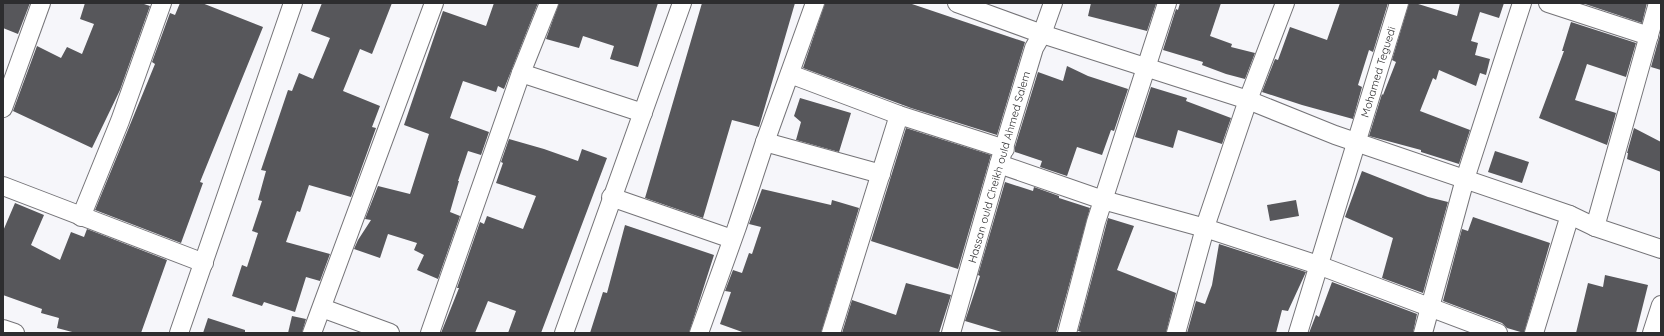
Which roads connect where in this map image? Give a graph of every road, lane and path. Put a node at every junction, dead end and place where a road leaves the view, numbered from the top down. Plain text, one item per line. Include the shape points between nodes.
1 (41, 3) edge
2 (162, 3) edge
3 (294, 3) edge
4 (434, 3) edge
5 (549, 3) edge
6 (682, 3) edge
7 (815, 3) edge
8 (957, 3) edge
9 (1053, 3) edge
10 (1167, 3) edge
11 (1285, 3) edge
12 (1399, 3) edge
13 (1522, 3) edge
14 (1548, 3) edge
15 (1658, 3) edge
16 (1042, 34) junction
17 (1649, 36) junction
18 (1146, 69) junction
19 (521, 73) junction
20 (790, 74) junction
21 (1248, 100) junction
22 (3, 108) edge
23 (643, 113) junction
24 (899, 115) junction
25 (1356, 141) junction
26 (765, 142) junction
27 (1002, 157) junction
28 (880, 174) junction
29 (1465, 179) junction
30 (3, 186) edge
31 (611, 197) junction
32 (1103, 200) junction
33 (1570, 215) junction
34 (81, 217) junction
35 (1595, 227) junction
36 (1205, 228) junction
37 (732, 239) junction
38 (1661, 249) edge
39 (204, 263) junction
40 (1318, 265) junction
41 (1661, 304) edge
42 (1430, 307) junction
43 (322, 308) junction
44 (3, 329) edge
45 (15, 333) edge
46 (179, 333) edge
47 (312, 333) edge
48 (390, 333) edge
49 (430, 333) edge
50 (564, 333) edge
51 (699, 333) edge
52 (831, 333) edge
53 (951, 333) edge
54 (1067, 333) edge
55 (1176, 333) edge
56 (1298, 333) edge
57 (1423, 333) edge
58 (1498, 333) edge
59 (1534, 333) edge
60 (1652, 333) edge

1 - 22 street
2 - 34 street via 120,121
3 - 39 street
4 - 43 street
5 - 19 street
6 - 23 street
7 - 20 street
8 - 16 street
9 - 16 street, Hassan ould Cheikh ould Ahmed Salem
10 - 18 street
11 - 21 street
12 - 25 street, Mohamed Teguedi
13 - 29 street
14 - 17 street
15 - 17 street
16 - 18 street
16 - 27 street, Hassan ould Cheikh ould Ahmed Salem via 1034,48
17 - 35 street
18 - 21 street
18 - 32 street
19 - 23 street
19 - 49 street
20 - 24 street
20 - 26 street
21 - 25 street
21 - 36 street
23 - 31 street
24 - 27 street
24 - 28 street
25 - 29 street
25 - 40 street, Mohamed Teguedi
26 - 28 street
26 - 37 street
27 - 32 street
27 - 53 street, Hassan ould Cheikh ould Ahmed Salem
28 - 52 street
29 - 33 street
29 - 42 street
30 - 34 street
31 - 37 street
31 - 50 street
32 - 36 street
32 - 54 street
33 - 35 street
33 - 59 street
34 - 39 street
35 - 38 street
36 - 40 street
36 - 55 street
37 - 51 street
39 - 46 street
40 - 42 street
40 - 56 street, Mohamed Teguedi
41 - 60 street
42 - 57 street
42 - 58 street
43 - 47 street
43 - 48 street
44 - 45 street

